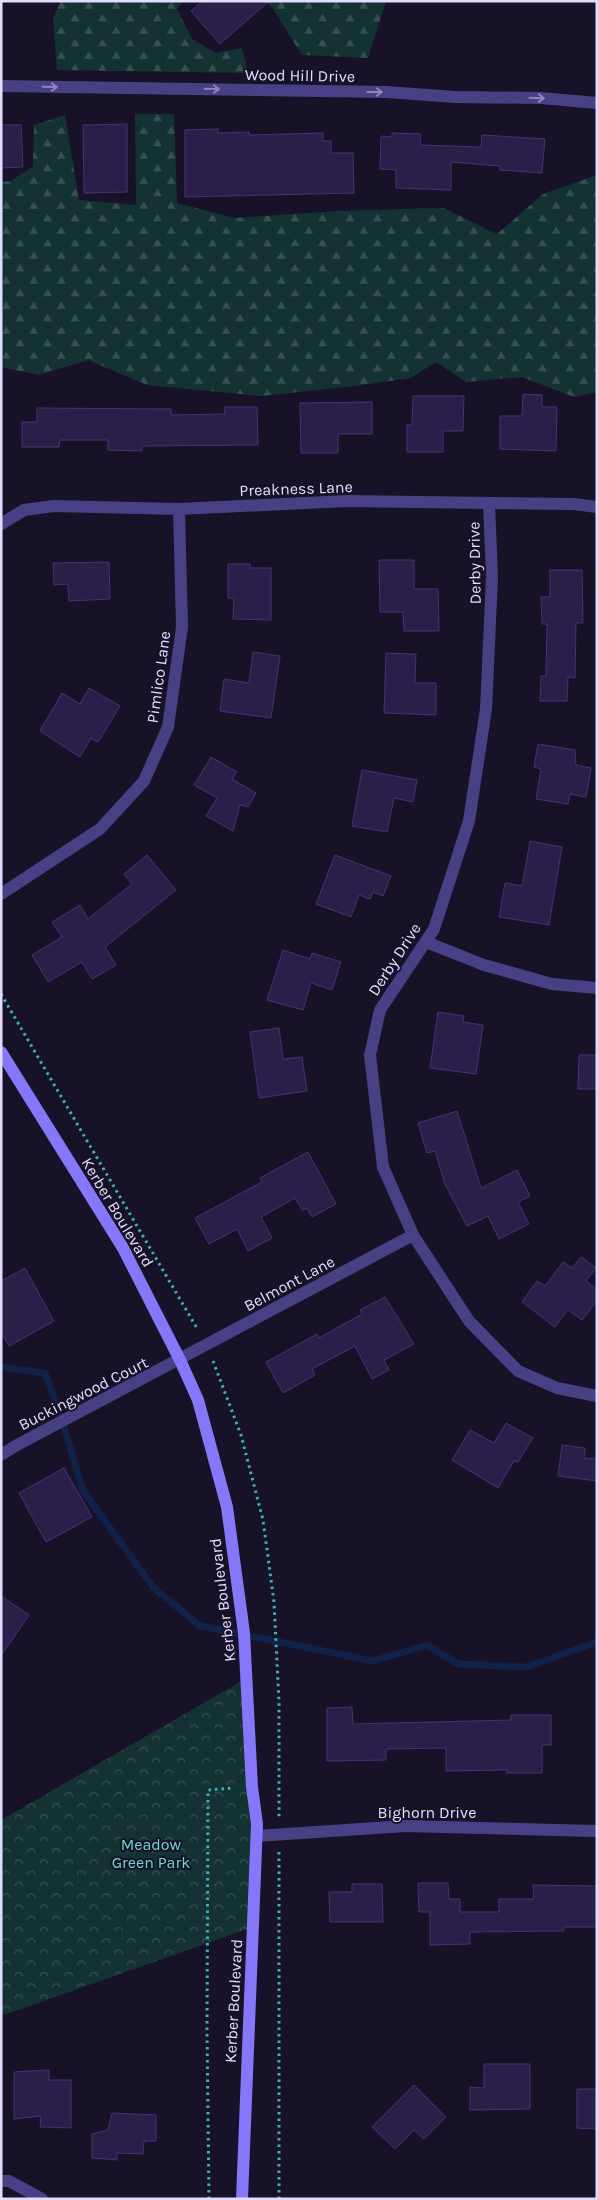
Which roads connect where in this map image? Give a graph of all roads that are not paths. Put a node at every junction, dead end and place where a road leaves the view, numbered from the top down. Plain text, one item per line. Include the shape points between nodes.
1 (1, 86) edge
2 (597, 103) edge
3 (489, 503) junction
4 (597, 507) edge
5 (179, 509) junction
6 (1, 524) edge
7 (1, 894) edge
8 (426, 942) junction
9 (597, 988) edge
10 (1, 1052) edge
11 (413, 1235) junction
12 (180, 1360) junction
13 (597, 1396) edge
14 (1, 1456) edge
15 (597, 1831) edge
16 (257, 1836) junction
17 (1, 2181) edge
18 (42, 2199) edge
19 (242, 2199) edge

1 -> 2 street, Wood Hill Drive via 387,92
3 - 4 street, Preakness Lane
3 - 5 street, Preakness Lane via 347,501
3 - 8 street, Derby Drive via 492,577 486,709 469,821 434,929
5 - 6 street, Preakness Lane via 54,506 24,510
5 - 7 street, Pimlico Lane via 182,627 168,727 144,781 100,829
8 - 9 street via 484,965 552,984
8 - 11 street, Derby Drive via 380,1010 370,1055 383,1167
10 - 12 street, Kerber Boulevard via 123,1248
11 - 12 street, Belmont Lane
11 - 13 street, Derby Drive via 469,1321 518,1371 556,1388
12 - 14 street, Buckingwood Court
12 - 16 street, Kerber Boulevard via 198,1400 227,1507 244,1633
15 - 16 street, Bighorn Drive via 405,1826
16 - 19 street, Kerber Boulevard
17 - 18 street via 9,2181

